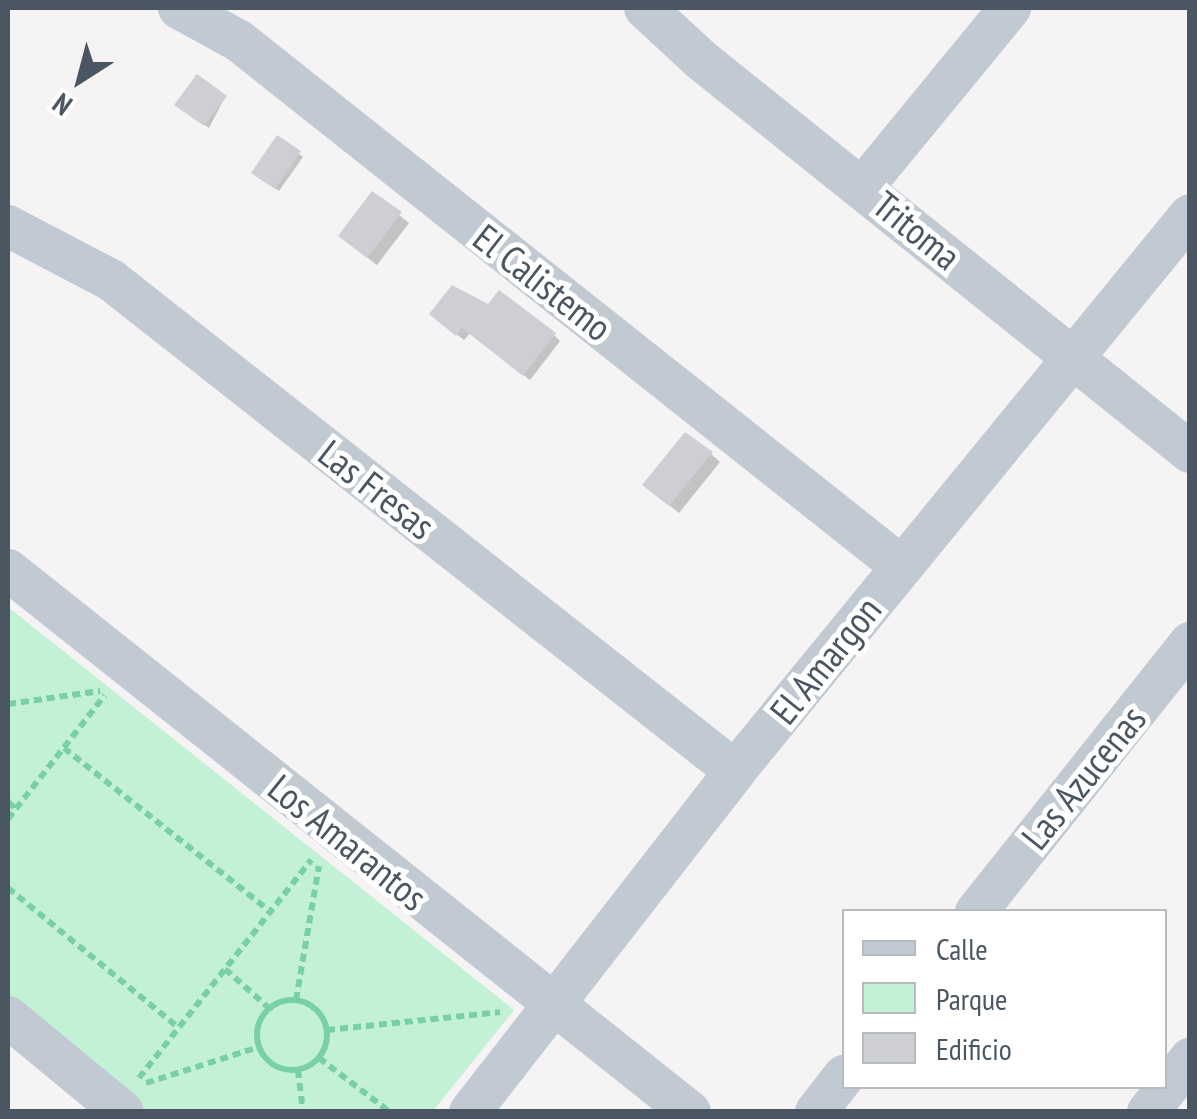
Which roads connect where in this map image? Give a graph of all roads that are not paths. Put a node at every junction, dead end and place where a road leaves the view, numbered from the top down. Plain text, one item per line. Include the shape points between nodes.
1 (180, 8) edge
2 (1010, 8) edge
3 (650, 9) edge
4 (862, 186) junction
5 (1190, 215) edge
6 (8, 226) edge
7 (1073, 357) junction
8 (1190, 452) edge
9 (901, 566) junction
10 (8, 570) edge
11 (1190, 643) edge
12 (735, 770) junction
13 (978, 909) edge
14 (552, 1009) junction
15 (8, 1018) edge
16 (1190, 1059) edge
17 (842, 1079) edge
18 (1167, 1088) edge
19 (1166, 1089) edge
20 (124, 1112) edge
21 (470, 1112) edge
22 (690, 1112) edge
23 (816, 1112) edge
24 (1148, 1112) edge

1 - 9 street, El Calistemo via 240,41
2 - 4 street
3 - 4 street, Tritoma via 700,59
4 - 7 street, Tritoma
5 - 7 street, El Amargon
6 - 12 street, Las Fresas via 111,280
7 - 8 street, Tritoma
7 - 9 street, El Amargon
9 - 12 street, El Amargon
10 - 14 street, Los Amarantos via 317,848
11 - 13 street, Las Azucenas
12 - 14 street, El Amargon
14 - 21 street, El Amargon
14 - 22 street, Los Amarantos
15 - 20 street
16 - 18 street
17 - 23 street
19 - 24 street

